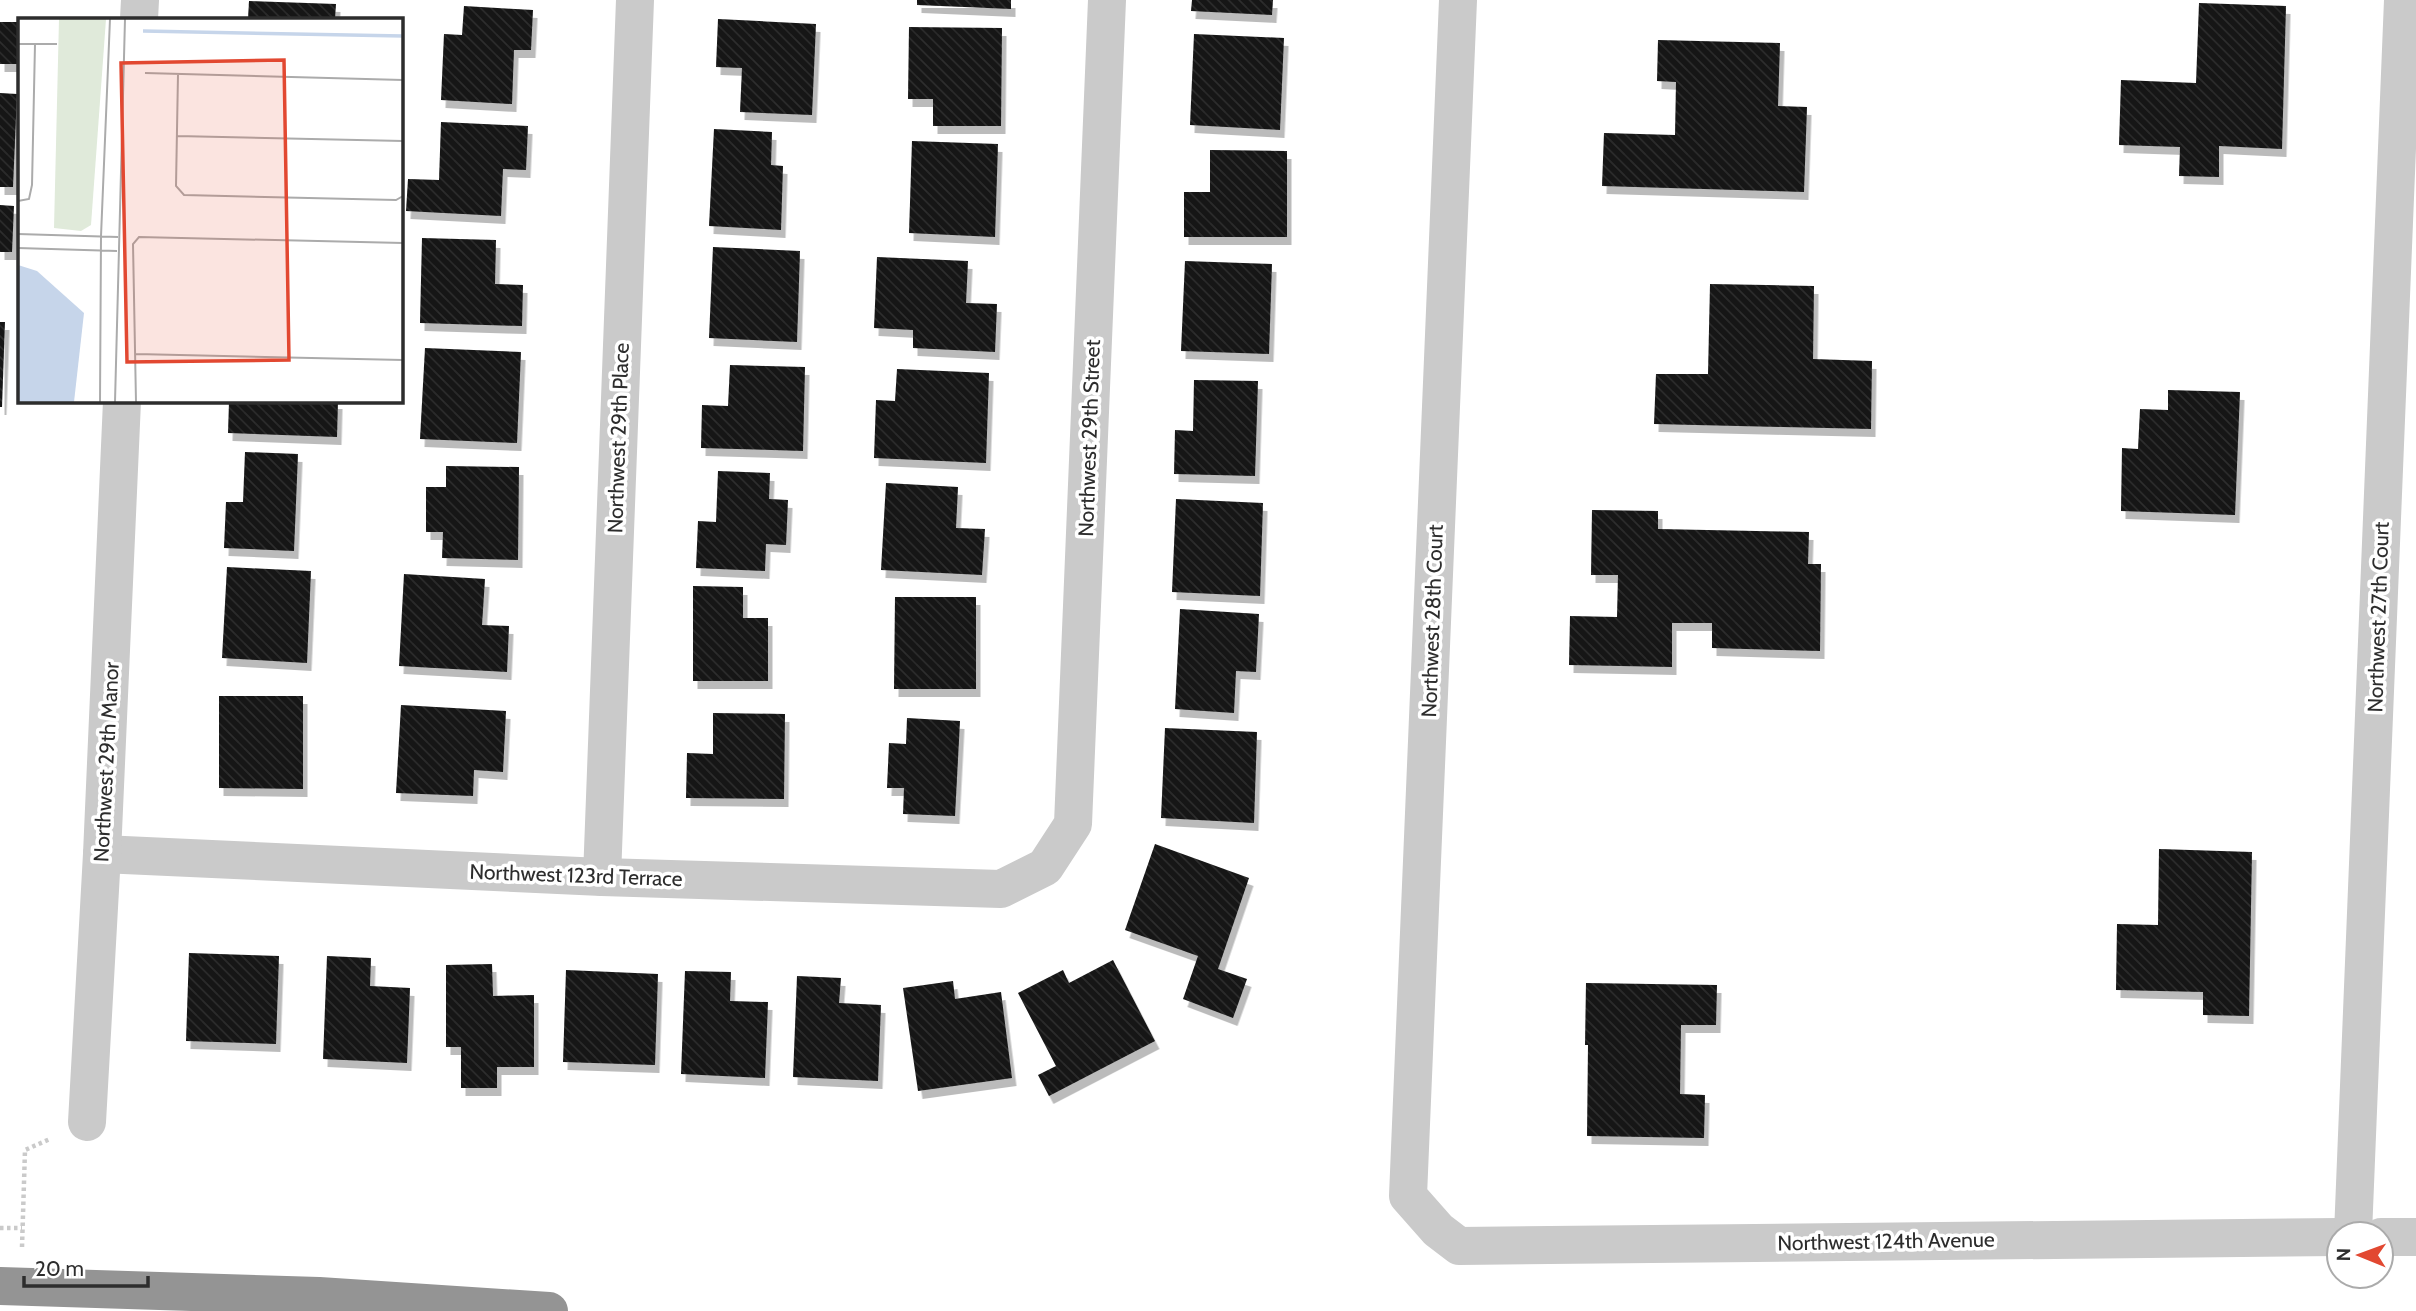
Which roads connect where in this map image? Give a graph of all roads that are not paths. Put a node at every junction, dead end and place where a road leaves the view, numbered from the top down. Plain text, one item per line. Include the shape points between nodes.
1 (140, 0) edge
2 (635, 0) edge
3 (1107, 0) edge
4 (1458, 0) edge
5 (2403, 0) edge
6 (139, 18) edge
7 (122, 402) edge
8 (102, 854) junction
9 (1045, 867) joint
10 (602, 877) junction
11 (87, 1122) road end
12 (2354, 1220) edge
13 (1438, 1230) joint
14 (2325, 1237) edge
15 (2395, 1237) edge
16 (2416, 1237) edge
17 (10, 1286) edge
18 (549, 1311) edge

1 - 6 street
2 - 10 street, Northwest 29th Place
3 - 9 street, Northwest 29th Street via 1073,824
4 - 13 street, Northwest 28th Court via 1408,1196
5 - 12 street, Northwest 27th Court
7 - 8 street, Northwest 29th Manor
8 - 10 street, Northwest 123rd Terrace
8 - 11 street, Northwest 29th Manor
9 - 10 street, Northwest 123rd Terrace via 1001,890
13 - 14 street, Northwest 124th Avenue via 1460,1245
15 - 16 street
17 - 18 highway via 319,1296

